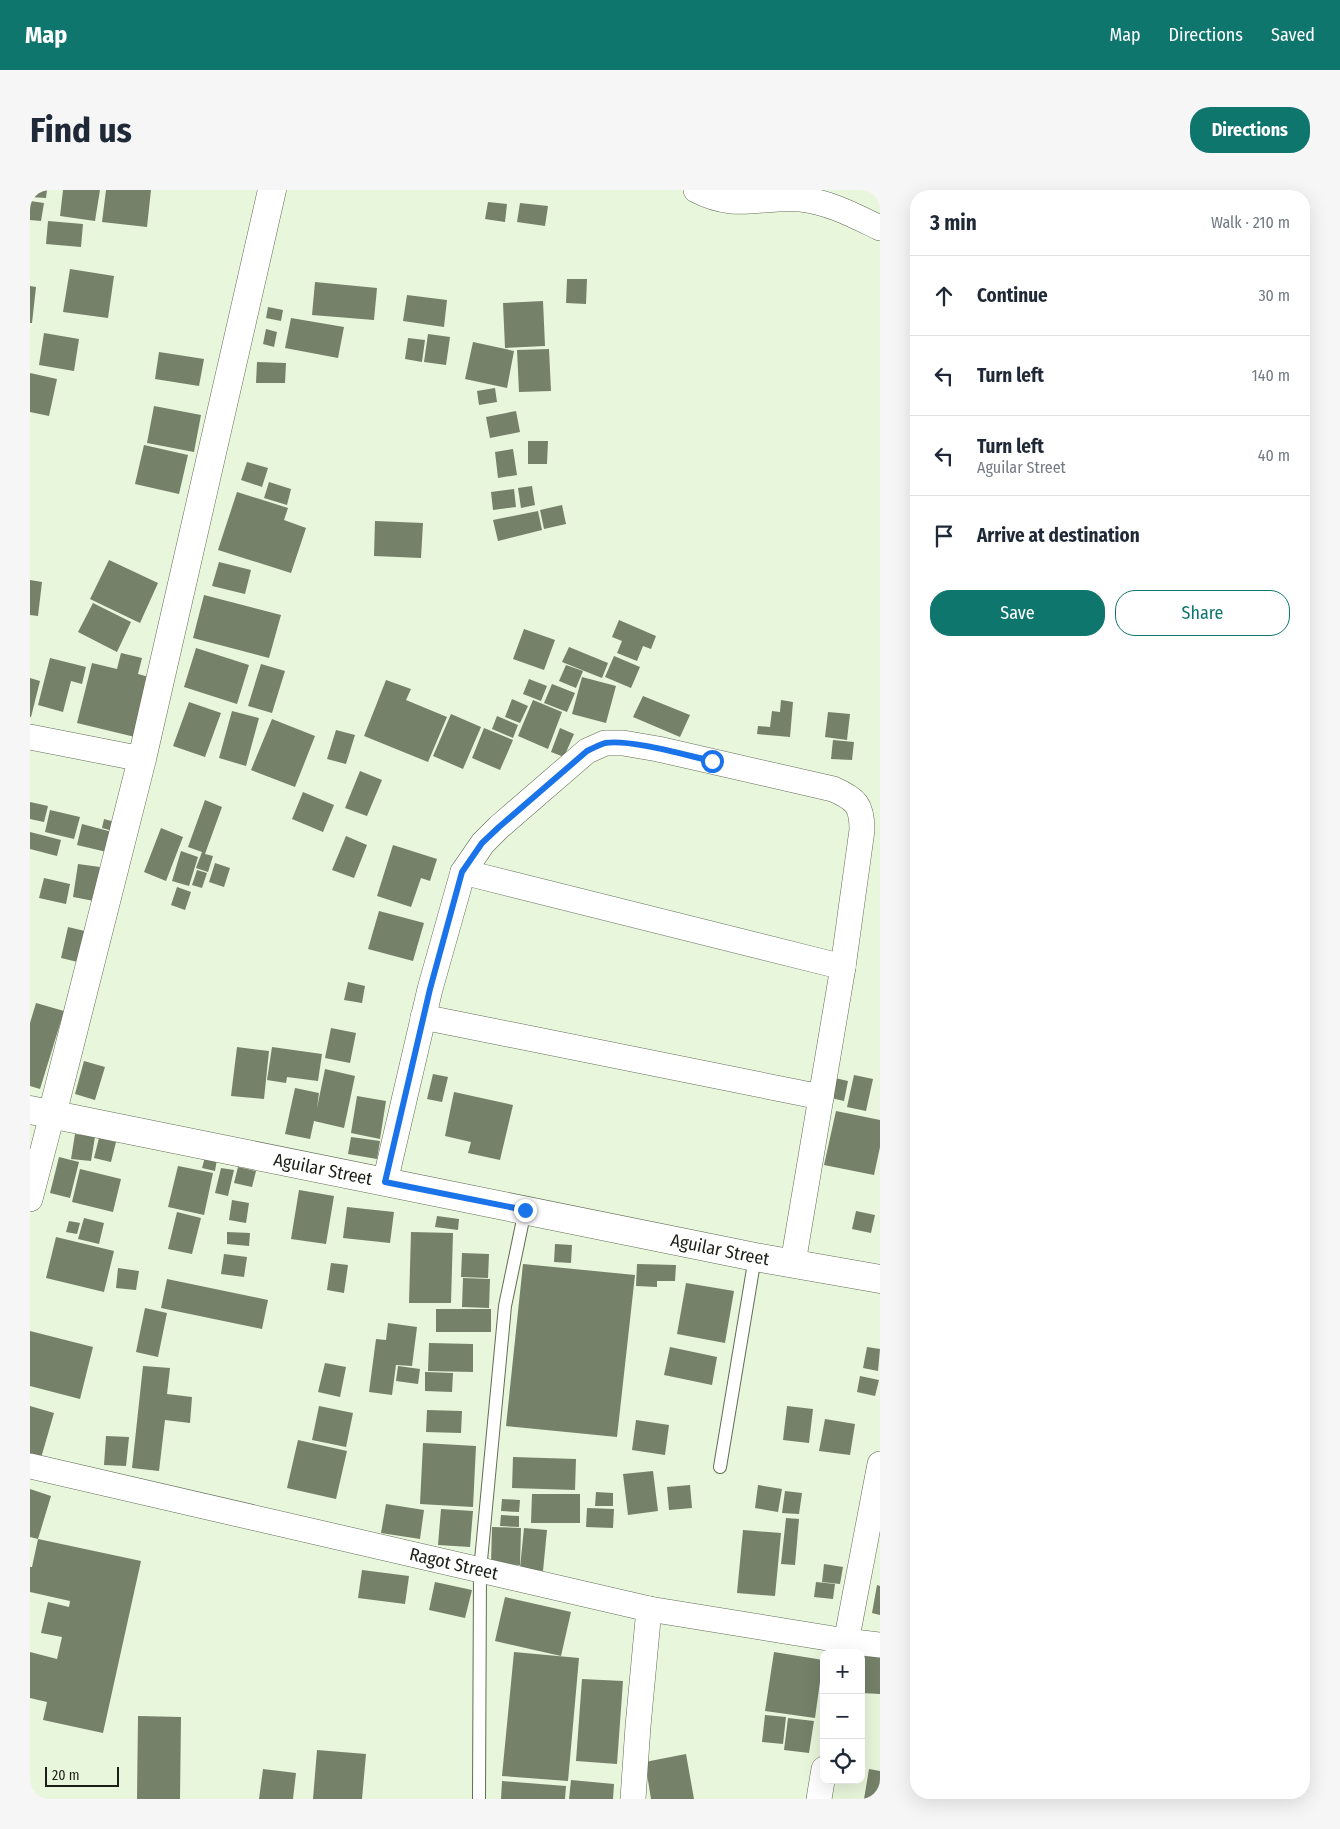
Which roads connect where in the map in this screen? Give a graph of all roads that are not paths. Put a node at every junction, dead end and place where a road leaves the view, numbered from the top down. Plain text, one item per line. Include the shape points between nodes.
1 (272, 190) edge
2 (696, 190) edge
3 (880, 228) edge
4 (30, 737) edge
5 (142, 759) junction
6 (462, 872) junction
7 (843, 967) junction
8 (423, 1017) junction
9 (821, 1097) junction
10 (41, 1112) edge
11 (385, 1182) junction
12 (30, 1199) edge
13 (525, 1210) junction
14 (755, 1256) junction
15 (793, 1263) junction
16 (880, 1279) edge
17 (880, 1464) edge
18 (30, 1466) edge
19 (720, 1467) dead end
20 (480, 1571) junction
21 (650, 1609) junction
22 (880, 1645) edge
23 (845, 1647) edge
24 (821, 1784) edge
25 (479, 1799) edge
26 (633, 1799) edge
27 (818, 1799) edge

1 - 5 street
2 - 3 street via 712,198 735,203 801,199 825,204
4 - 5 street
5 - 10 street
6 - 7 street
6 - 7 street via 482,843 499,827 587,751 605,743 658,749 833,789 853,798 862,821
6 - 8 street
7 - 9 street
8 - 9 street
8 - 11 street
9 - 15 street
10 - 11 street, Aguilar Street
10 - 12 street
11 - 13 street, Aguilar Street
13 - 14 street, Aguilar Street
13 - 20 lane via 505,1306
14 - 15 street, Aguilar Street
14 - 19 lane
15 - 16 street, Aguilar Street
17 - 23 street
18 - 20 street, Ragot Street
20 - 21 street, Ragot Street
20 - 25 lane
21 - 23 street, Ragot Street
21 - 26 street
22 - 23 street, Ragot Street
24 - 27 street

